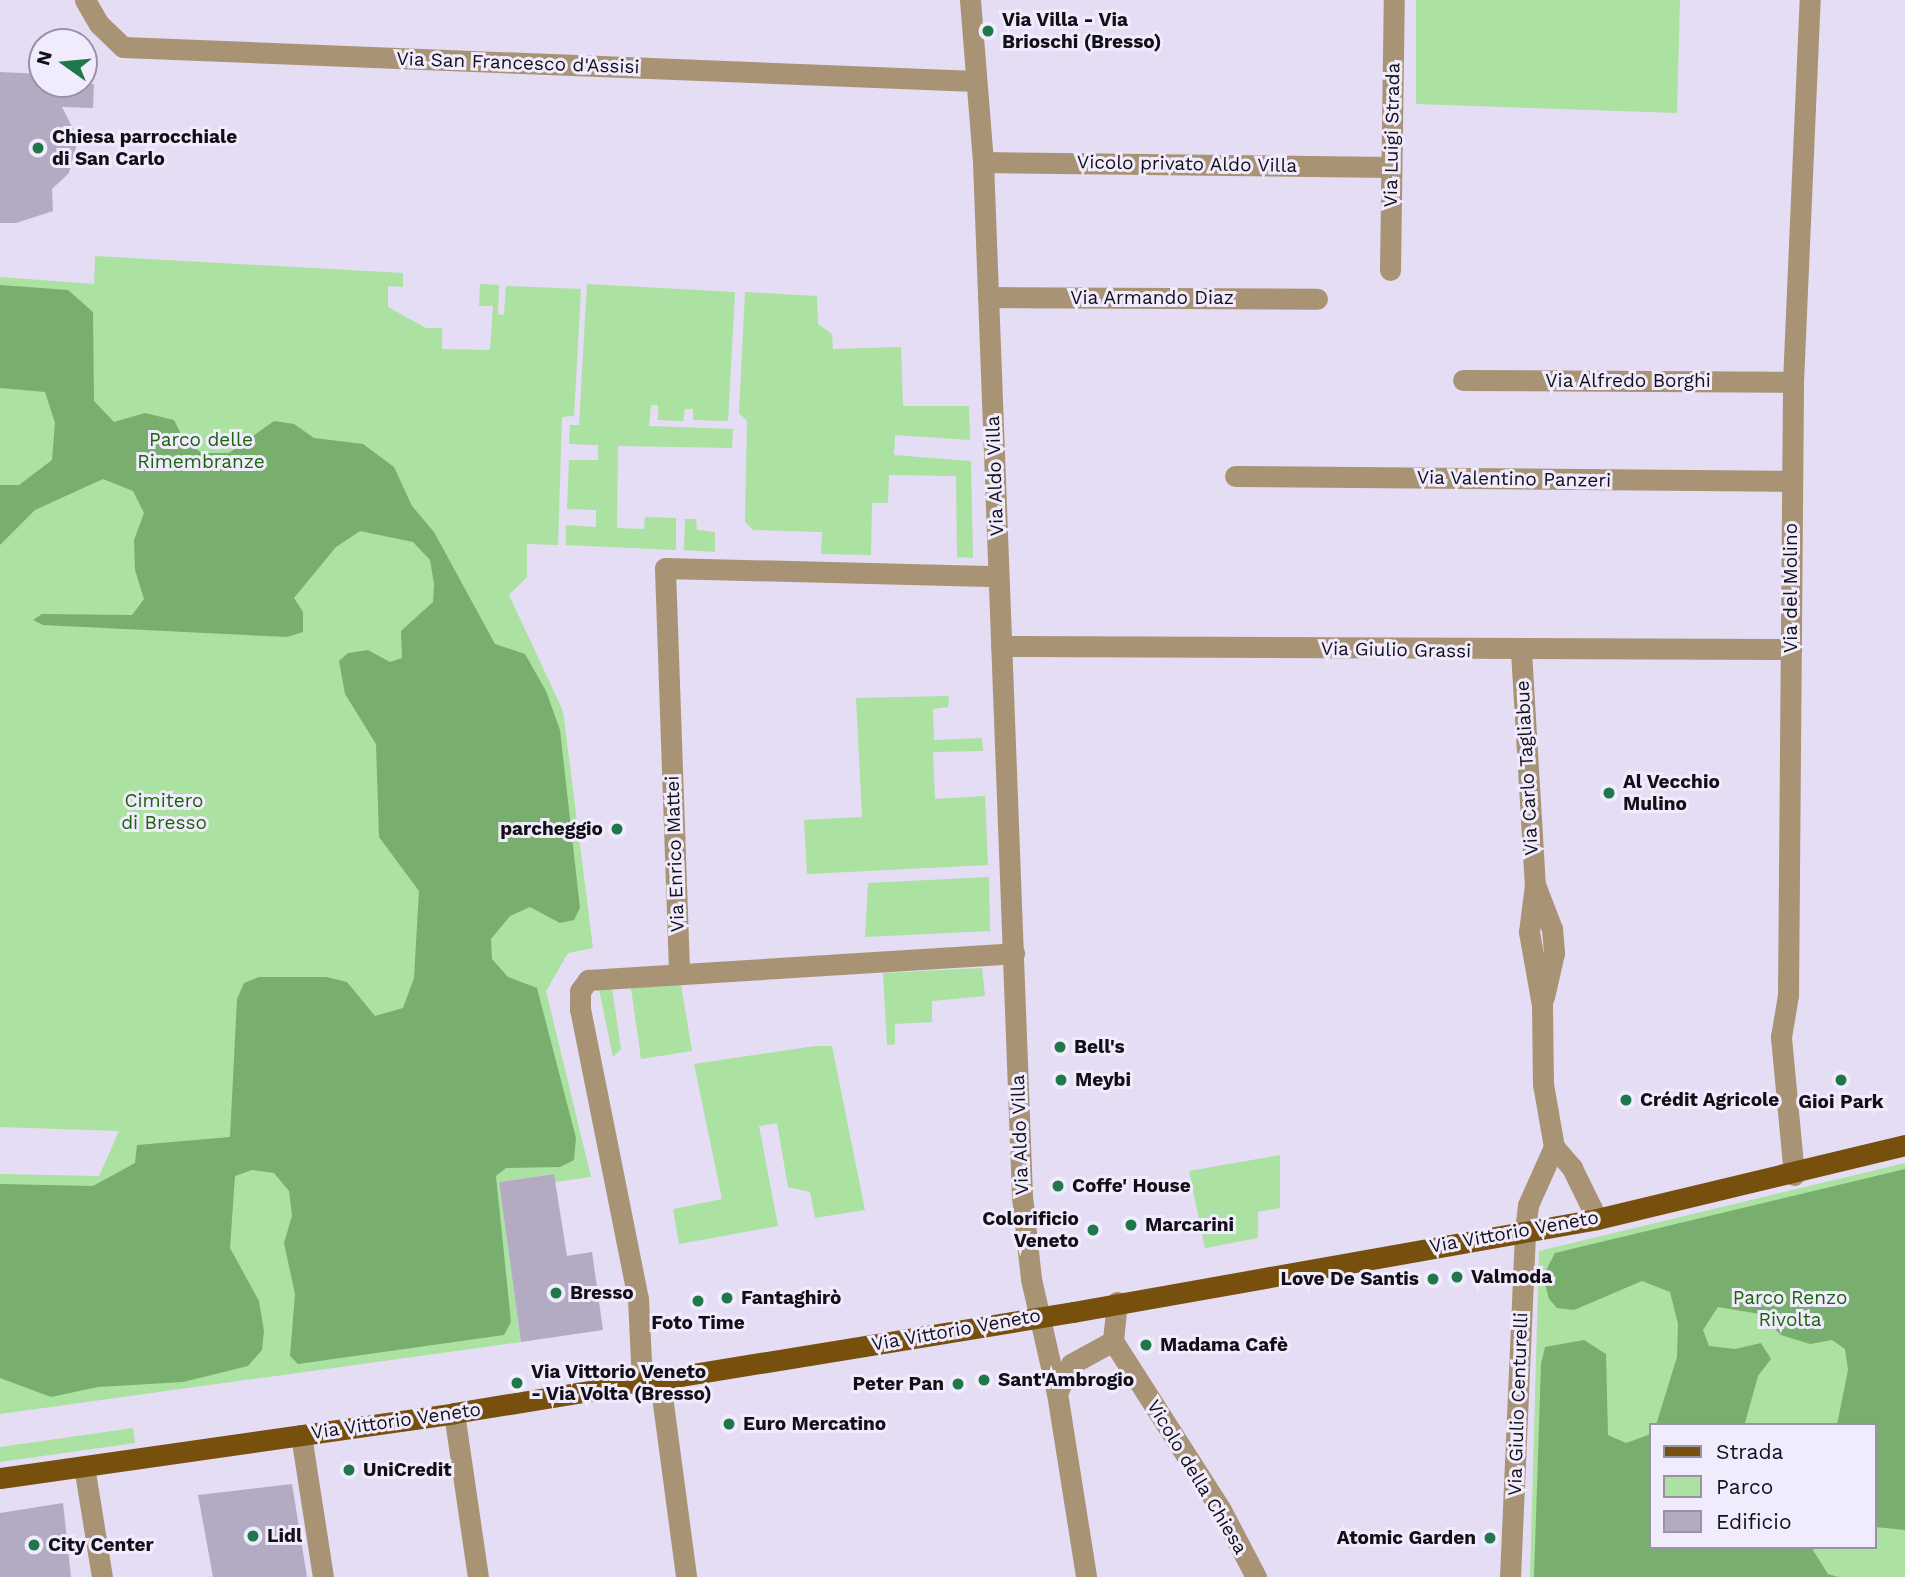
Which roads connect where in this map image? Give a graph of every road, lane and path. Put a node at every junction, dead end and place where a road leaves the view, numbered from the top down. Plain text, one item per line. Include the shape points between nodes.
1 (85, 0) edge
2 (970, 0) edge
3 (1394, 0) edge
4 (1810, 0) edge
5 (975, 81) junction
6 (983, 162) junction
7 (1391, 167) junction
8 (1390, 270) dead end
9 (988, 297) junction
10 (1317, 299) dead end
11 (1463, 380) dead end
12 (1793, 382) junction
13 (1235, 476) dead end
14 (1792, 481) junction
15 (998, 576) junction
16 (1001, 646) junction
17 (1791, 649) junction
18 (1521, 651) junction
19 (1014, 953) junction
20 (679, 971) junction
21 (1905, 1145) edge
22 (1554, 1147) junction
23 (1794, 1175) junction
24 (1597, 1219) junction
25 (1525, 1230) junction
26 (1117, 1302) junction
27 (1039, 1315) junction
28 (1113, 1340) junction
29 (651, 1382) junction
30 (1057, 1393) junction
31 (454, 1413) junction
32 (301, 1435) junction
33 (84, 1466) junction
34 (0, 1478) edge
35 (102, 1577) edge
36 (323, 1577) edge
37 (478, 1577) edge
38 (686, 1577) edge
39 (1086, 1577) edge
40 (1256, 1577) edge
41 (1510, 1577) edge

1 - 5 street, Via San Francesco d'Assisi via 99,24 123,47
2 - 5 street, Via Aldo Villa
3 - 7 street, Via Luigi Strada
4 - 12 street, Via del Molino
5 - 6 street, Via Aldo Villa
6 - 7 street, Vicolo privato Aldo Villa
6 - 9 street, Via Aldo Villa
7 - 8 street, Via Luigi Strada
9 - 10 street, Via Armando Diaz
9 - 15 street, Via Aldo Villa
11 - 12 street, Via Alfredo Borghi
12 - 14 street, Via del Molino
13 - 14 street, Via Valentino Panzeri
14 - 17 street, Via del Molino
15 - 16 street, Via Aldo Villa
15 - 20 street, Via Enrico Mattei via 664,568
16 - 18 street, Via Giulio Grassi
16 - 19 street, Via Aldo Villa
17 - 18 street, Via Giulio Grassi
17 - 23 street, Via del Molino via 1788,995 1781,1037
18 - 22 street, Via Carlo Tagliabue via 1535,885 1552,929 1554,953 1542,1005 1543,1084
19 - 20 street
19 - 27 street, Via Aldo Villa via 1022,1196
20 - 29 street via 601,975 580,991
21 - 23 main road, Via Vittorio Veneto
22 - 24 street, Via Carlo Tagliabue via 1572,1168
22 - 25 street via 1528,1205
23 - 24 main road, Via Vittorio Veneto
24 - 25 main road, Via Vittorio Veneto
25 - 26 main road, Via Vittorio Veneto
25 - 41 street, Via Giulio Centurelli
26 - 27 main road, Via Vittorio Veneto
26 - 28 street
27 - 29 main road, Via Vittorio Veneto
27 - 30 street, Via Aldo Villa
28 - 30 street via 1071,1364
28 - 40 street, Vicolo della Chiesa via 1221,1510
29 - 31 main road, Via Vittorio Veneto
29 - 38 street
30 - 39 street, Via Aldo Villa
31 - 32 main road, Via Vittorio Veneto
31 - 37 street
32 - 33 main road, Via Vittorio Veneto
32 - 36 street
33 - 34 main road, Via Vittorio Veneto
33 - 35 street

